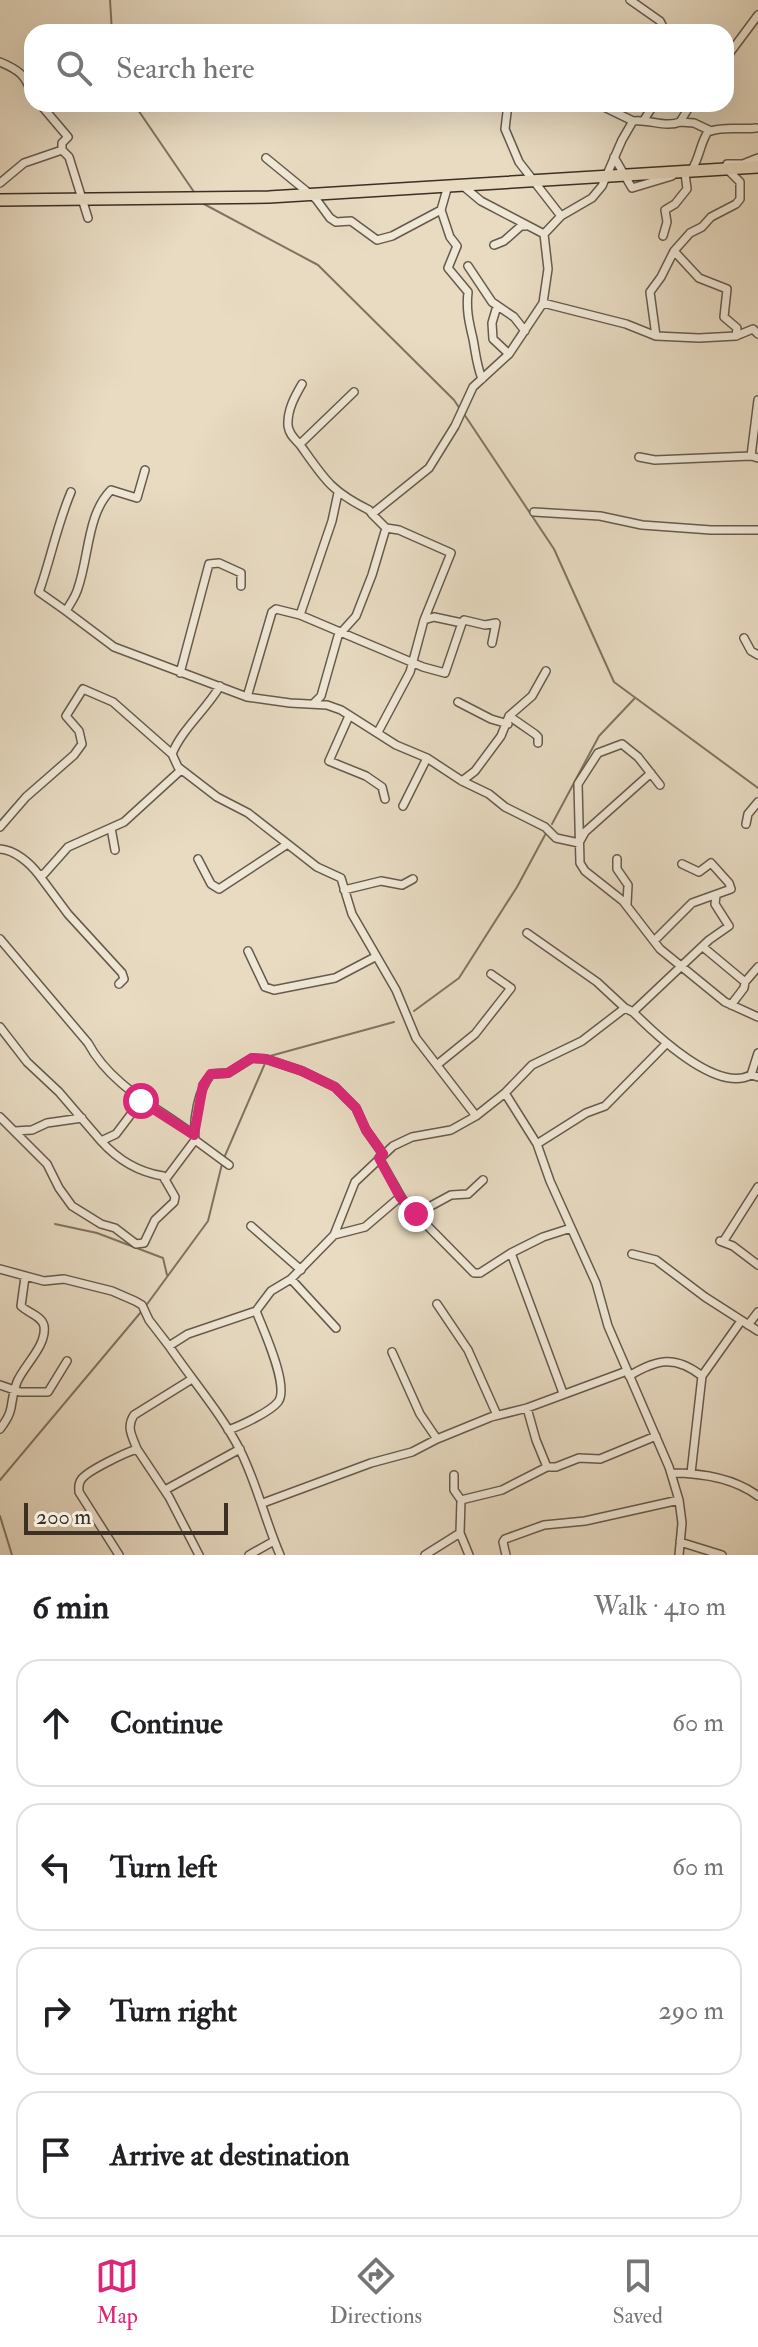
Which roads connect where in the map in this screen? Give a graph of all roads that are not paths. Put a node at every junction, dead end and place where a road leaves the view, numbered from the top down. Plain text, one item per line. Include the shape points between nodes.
1 (630, 0) edge
2 (758, 15) edge
3 (662, 24) edge
4 (734, 47) edge
5 (0, 62) edge
6 (24, 77) edge
7 (46, 112) edge
8 (507, 112) edge
9 (614, 112) edge
10 (649, 112) edge
11 (686, 112) edge
12 (644, 120) junction
13 (633, 121) junction
14 (680, 122) junction
15 (757, 129) edge
16 (709, 130) junction
17 (62, 150) junction
18 (614, 157) junction
19 (266, 158) dead end
20 (758, 158) edge
21 (758, 167) edge
22 (685, 173) junction
23 (0, 183) edge
24 (0, 200) edge
25 (441, 210) junction
26 (561, 216) junction
27 (88, 218) dead end
28 (528, 225) junction
29 (544, 234) junction
30 (663, 236) dead end
31 (494, 245) dead end
32 (674, 251) junction
33 (468, 266) dead end
34 (543, 303) junction
35 (497, 306) junction
36 (525, 331) junction
37 (758, 334) edge
38 (656, 336) junction
39 (736, 336) junction
40 (509, 354) junction
41 (482, 379) junction
42 (302, 384) dead end
43 (354, 392) dead end
44 (758, 400) edge
45 (300, 444) junction
46 (639, 457) dead end
47 (755, 457) edge
48 (145, 470) dead end
49 (71, 492) dead end
50 (338, 493) junction
51 (534, 512) dead end
52 (372, 514) junction
53 (386, 528) junction
54 (758, 530) edge
55 (241, 586) dead end
56 (66, 611) junction
57 (300, 615) junction
58 (424, 620) junction
59 (462, 623) junction
60 (342, 633) junction
61 (744, 638) dead end
62 (492, 643) dead end
63 (758, 655) edge
64 (413, 661) junction
65 (546, 671) dead end
66 (180, 673) junction
67 (220, 686) junction
68 (247, 697) junction
69 (458, 702) dead end
70 (314, 703) junction
71 (349, 716) junction
72 (509, 720) junction
73 (378, 732) junction
74 (538, 743) dead end
75 (172, 754) junction
76 (427, 758) junction
77 (181, 770) junction
78 (651, 773) junction
79 (462, 781) junction
80 (660, 785) dead end
81 (385, 799) dead end
82 (758, 802) edge
83 (403, 806) dead end
84 (746, 824) dead end
85 (0, 827) edge
86 (111, 828) junction
87 (579, 843) junction
88 (286, 845) junction
89 (0, 849) edge
90 (115, 850) dead end
91 (198, 859) dead end
92 (617, 859) dead end
93 (682, 864) dead end
94 (39, 875) junction
95 (413, 879) dead end
96 (344, 890) junction
97 (716, 896) junction
98 (627, 906) junction
99 (527, 933) dead end
100 (0, 939) edge
101 (654, 941) junction
102 (703, 947) junction
103 (248, 951) dead end
104 (375, 957) junction
105 (681, 967) junction
106 (758, 967) edge
107 (491, 974) dead end
108 (745, 982) junction
109 (119, 984) dead end
110 (731, 1005) junction
111 (629, 1010) junction
112 (758, 1017) edge
113 (0, 1027) edge
114 (667, 1043) junction
115 (758, 1053) edge
116 (438, 1064) junction
117 (754, 1076) edge
118 (505, 1093) junction
119 (141, 1101) junction
120 (476, 1116) junction
121 (0, 1117) edge
122 (82, 1118) junction
123 (15, 1131) junction
124 (194, 1137) junction
125 (101, 1141) junction
126 (537, 1144) junction
127 (381, 1156) junction
128 (229, 1165) dead end
129 (165, 1180) junction
130 (483, 1180) dead end
131 (758, 1187) edge
132 (400, 1197) junction
133 (416, 1214) junction
134 (251, 1226) dead end
135 (571, 1228) junction
136 (334, 1235) junction
137 (511, 1253) junction
138 (632, 1254) dead end
139 (758, 1265) edge
140 (0, 1269) edge
141 (301, 1270) junction
142 (25, 1277) junction
143 (291, 1279) junction
144 (437, 1304) dead end
145 (256, 1311) junction
146 (758, 1312) edge
147 (745, 1323) junction
148 (336, 1328) dead end
149 (758, 1331) edge
150 (169, 1346) junction
151 (392, 1352) dead end
152 (67, 1361) dead end
153 (628, 1374) junction
154 (702, 1376) junction
155 (192, 1379) junction
156 (0, 1385) edge
157 (14, 1391) junction
158 (563, 1393) junction
159 (527, 1408) junction
160 (497, 1415) junction
161 (0, 1429) edge
162 (228, 1430) junction
163 (656, 1436) junction
164 (437, 1439) junction
165 (137, 1449) junction
166 (240, 1449) junction
167 (547, 1467) junction
168 (671, 1473) junction
169 (691, 1473) junction
170 (454, 1475) dead end
171 (165, 1490) junction
172 (758, 1496) edge
173 (461, 1500) junction
174 (679, 1500) junction
175 (263, 1503) junction
176 (460, 1533) junction
177 (274, 1541) junction
178 (680, 1542) junction
179 (119, 1555) edge
180 (199, 1555) edge
181 (249, 1555) edge
182 (280, 1555) edge
183 (425, 1555) edge
184 (469, 1555) edge
185 (506, 1555) edge
186 (679, 1555) edge
187 (722, 1555) edge

1 - 3 street
2 - 4 street
5 - 6 street
7 - 17 street via 68,137
8 - 26 street via 505,129 519,162
9 - 13 street
10 - 12 street
11 - 14 street
12 - 13 street
12 - 14 street
13 - 18 street
14 - 16 street
15 - 16 street
16 - 22 street via 695,165
17 - 23 street via 24,163
17 - 27 street via 69,157
18 - 22 street via 632,188
18 - 26 street via 592,198
19 - 25 street via 316,199 330,218 351,221 377,240
20 - 32 street via 727,164 740,182 740,199 690,233
21 - 24 highway via 269,197
22 - 30 street via 687,189 665,210
25 - 28 street via 447,189 462,185
25 - 41 street via 457,246 448,268 468,292 468,328
26 - 29 street
28 - 29 street
28 - 31 street
29 - 34 street via 548,269
32 - 38 street via 650,292
32 - 39 street via 699,278 727,289 724,317 737,328
33 - 35 street
34 - 36 street
34 - 38 street
35 - 36 street
35 - 40 street via 493,339
36 - 40 street
37 - 39 street via 753,329
38 - 39 street
40 - 41 street
41 - 52 street via 429,468
42 - 45 street via 292,400 288,425
43 - 45 street
44 - 47 street
45 - 50 street via 315,470
46 - 47 street
48 - 56 street via 137,498 111,490 104,496 78,590
49 - 56 street via 39,592
50 - 52 street
50 - 57 street
51 - 54 street via 642,525
52 - 53 street
53 - 58 street via 451,553
53 - 60 street via 356,616
55 - 66 street via 241,573 209,564
56 - 66 street via 105,642
57 - 60 street
57 - 68 street via 272,612
58 - 59 street
58 - 64 street
59 - 62 street via 496,623
59 - 64 street via 445,673
60 - 64 street
60 - 70 street
61 - 63 street
64 - 73 street
65 - 72 street
66 - 67 street
67 - 68 street
67 - 75 street
68 - 70 street
69 - 72 street via 491,719
70 - 71 street
71 - 73 street
71 - 81 street via 329,761 374,781
72 - 74 street via 535,734
72 - 79 street via 475,771
73 - 76 street
75 - 77 street
75 - 85 street via 113,702 83,689 66,716 82,744
76 - 79 street
76 - 83 street
77 - 86 street
77 - 88 street
78 - 80 street
78 - 87 street
78 - 87 street via 622,744 598,753 578,784
79 - 87 street via 556,838
82 - 84 street
86 - 90 street
86 - 94 street via 68,847
87 - 98 street via 585,871
88 - 91 street via 219,889
88 - 96 street via 336,874
89 - 94 street via 21,858
92 - 98 street via 628,885
93 - 97 street via 699,872 711,863 716,866 732,886
94 - 109 street via 122,973
95 - 96 street via 402,885 381,881
96 - 104 street
97 - 101 street via 692,903
97 - 102 street via 715,904 729,926
98 - 101 street
99 - 111 street
100 - 119 street via 98,1059
101 - 105 street
102 - 105 street
102 - 108 street
103 - 104 street via 265,987 274,990 335,978
104 - 116 street via 416,1038
105 - 110 street
105 - 111 street
106 - 108 street
107 - 116 street via 511,988 475,1034
108 - 110 street
110 - 112 street
111 - 114 street
111 - 118 street via 532,1065
113 - 122 street
114 - 117 street via 709,1071 734,1080
114 - 126 street via 605,1106
115 - 117 street
116 - 120 street
118 - 120 street
118 - 126 street
119 - 124 street
119 - 125 street via 116,1134
120 - 127 street via 451,1130 412,1137
121 - 123 street
122 - 123 street
122 - 125 street
123 - 129 street via 47,1164 72,1206 136,1244 147,1240 155,1220 174,1202
124 - 127 street via 203,1085 211,1074 228,1073 252,1058 266,1059 335,1087 356,1108
124 - 128 street
124 - 129 street
125 - 129 street via 141,1172
126 - 135 street
127 - 132 street
127 - 136 street via 355,1182
130 - 133 street via 468,1194 451,1195
131 - 139 street via 721,1241
132 - 133 street
132 - 136 street via 365,1227
133 - 137 street via 474,1273
134 - 141 street
135 - 137 street
135 - 153 street
136 - 141 street
137 - 158 street
138 - 147 street via 656,1260
140 - 142 street
141 - 143 street
142 - 150 street via 64,1279 135,1301
142 - 157 street via 21,1306 41,1318 44,1333
143 - 145 street via 271,1291
143 - 148 street
144 - 160 street via 468,1350
145 - 150 street via 188,1334
145 - 162 street via 282,1392 278,1403
146 - 147 street
147 - 149 street
147 - 154 street
150 - 155 street
151 - 164 street
152 - 157 street via 48,1392
153 - 154 street via 664,1360
153 - 158 street
153 - 163 street
154 - 169 street
155 - 162 street
155 - 165 street via 134,1415 129,1431
156 - 157 street
157 - 161 street via 11,1415
158 - 159 street
159 - 160 street
159 - 167 street
160 - 164 street
162 - 166 street
163 - 167 street via 600,1459 579,1458
163 - 168 street
164 - 175 street
165 - 171 street
165 - 179 street via 83,1476 79,1483 79,1492
166 - 171 street
166 - 175 street
167 - 173 street via 502,1490
168 - 169 street
168 - 174 street
169 - 172 street via 742,1485
170 - 173 street via 454,1490
171 - 180 street
173 - 176 street
174 - 178 street
174 - 185 street via 544,1525 505,1539
175 - 177 street
176 - 183 street
176 - 184 street
177 - 181 street
177 - 182 street
178 - 186 street
178 - 187 street

